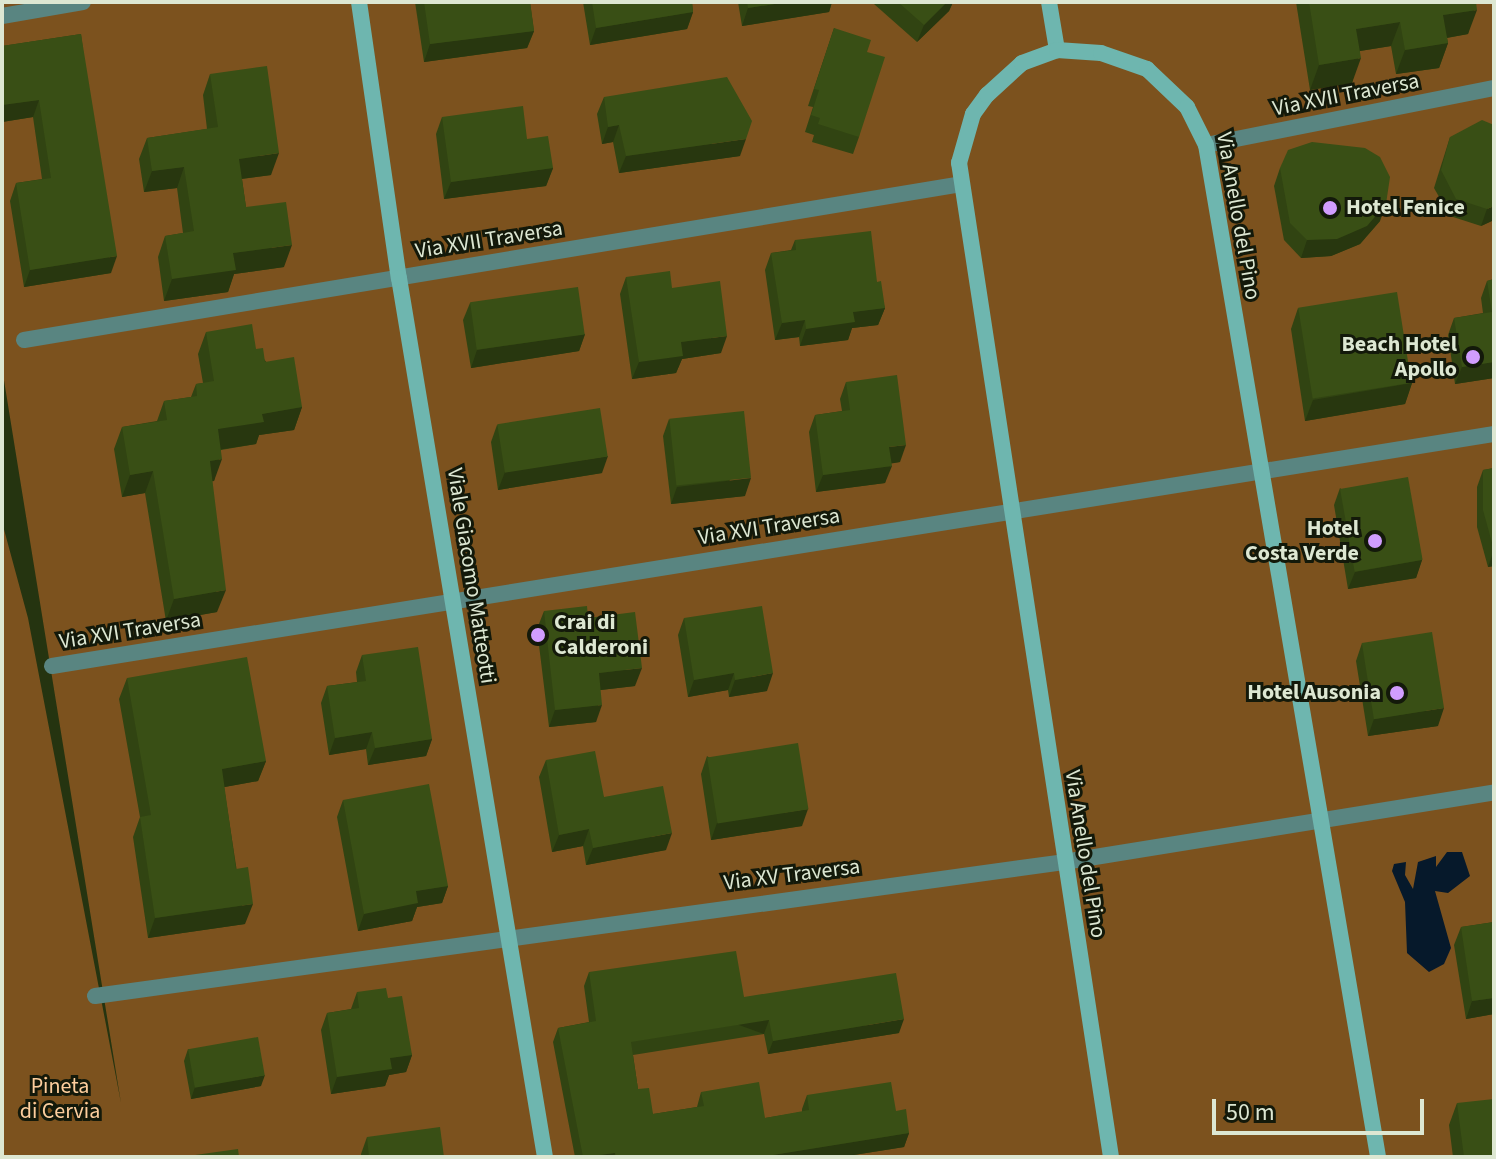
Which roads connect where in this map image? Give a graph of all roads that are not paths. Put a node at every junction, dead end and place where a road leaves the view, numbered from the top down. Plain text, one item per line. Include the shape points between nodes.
1 (83, 2) edge
2 (359, 2) edge
3 (1049, 2) edge
4 (2, 16) edge
5 (1057, 50) junction
6 (1494, 88) edge
7 (1206, 145) junction
8 (961, 184) junction
9 (399, 278) junction
10 (24, 340) dead end
11 (1494, 434) edge
12 (1259, 470) junction
13 (1010, 512) junction
14 (453, 600) junction
15 (52, 666) dead end
16 (1494, 792) edge
17 (1320, 821) junction
18 (1064, 862) junction
19 (508, 935) junction
20 (95, 996) dead end
21 (545, 1157) edge
22 (1111, 1157) edge
23 (1378, 1157) edge

1 - 4 street
2 - 9 street, Viale Giacomo Matteotti
3 - 5 street
5 - 7 street, Via Anello del Pino via 1101,53 1147,69 1187,107
5 - 8 street, Via Anello del Pino via 1022,63 980,105 964,138
6 - 7 street, Via XVII Traversa
7 - 12 street, Via Anello del Pino
8 - 9 street, Via XVII Traversa
8 - 13 street, Via Anello del Pino
9 - 10 street, Via XVII Traversa
9 - 14 street, Viale Giacomo Matteotti
11 - 12 street, Via XVI Traversa
12 - 13 street, Via XVI Traversa
12 - 17 street, Via Anello del Pino
13 - 14 street, Via XVI Traversa
13 - 18 street, Via Anello del Pino
14 - 15 street, Via XVI Traversa
14 - 19 street, Viale Giacomo Matteotti
16 - 17 street, Via XV Traversa
17 - 18 street, Via XV Traversa
17 - 23 street, Via Anello del Pino
18 - 19 street, Via XV Traversa
18 - 22 street, Via Anello del Pino
19 - 20 street, Via XV Traversa
19 - 21 street, Viale Giacomo Matteotti

